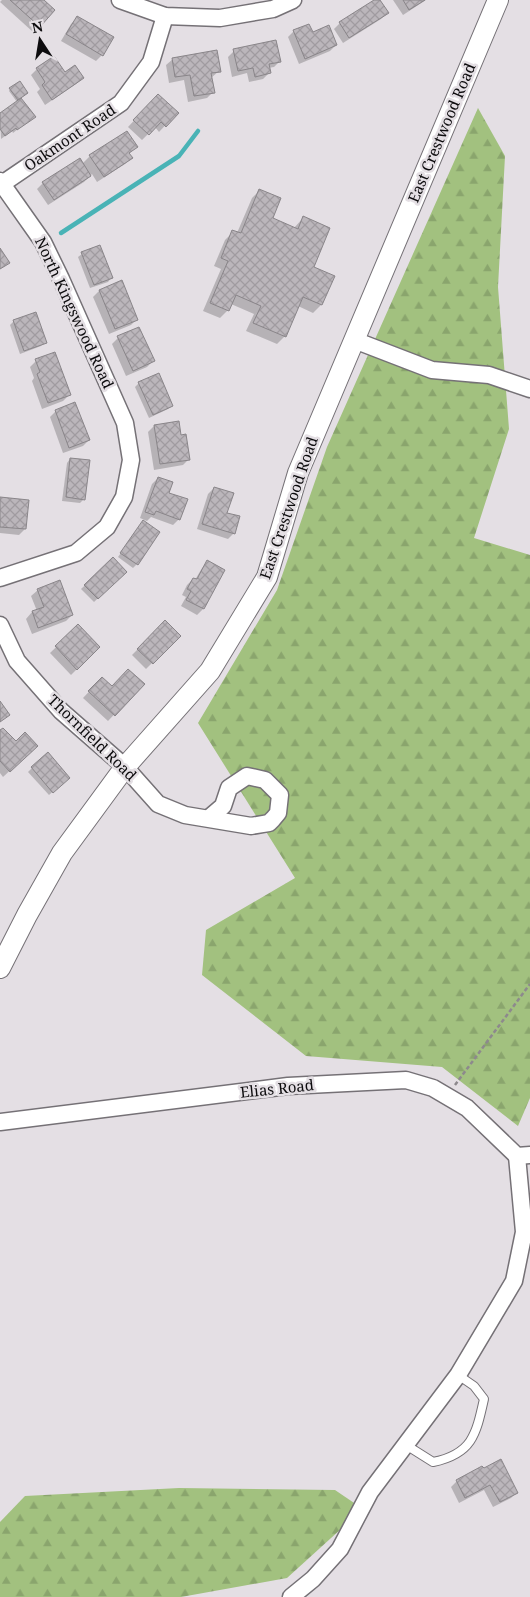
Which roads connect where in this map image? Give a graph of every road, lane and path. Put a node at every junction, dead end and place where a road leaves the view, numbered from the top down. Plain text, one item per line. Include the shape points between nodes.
1 (120, 0) edge
2 (293, 0) edge
3 (498, 0) edge
4 (165, 16) junction
5 (1, 183) edge
6 (354, 340) junction
7 (530, 389) edge
8 (0, 578) edge
9 (0, 625) edge
10 (126, 767) junction
11 (209, 818) dead end
12 (0, 968) edge
13 (530, 984) edge
14 (446, 1096) junction
15 (0, 1122) edge
16 (524, 1156) edge
17 (458, 1376) junction
18 (406, 1445) junction
19 (291, 1597) edge

1 - 4 street
2 - 4 street via 273,9 220,18
3 - 6 street, East Crestwood Road
4 - 5 street, Oakmont Road via 152,62 121,103
5 - 8 street, North Kingswood Road via 43,242 61,279 125,422 131,460 124,497 108,527 76,553
6 - 7 street via 432,370 489,375
6 - 10 street, East Crestwood Road via 298,473 267,577 210,672
9 - 10 street, Thornfield Road via 17,661 60,711
10 - 11 street, Thornfield Road via 158,804 185,815
10 - 12 street, East Crestwood Road via 62,853
13 - 14 path
14 - 15 street, Elias Road via 433,1088 406,1080 288,1086
14 - 16 street, Elias Road via 467,1108
16 - 17 street via 524,1232 514,1281
17 - 18 street
17 - 18 lane via 474,1386 484,1399 479,1423 467,1447 449,1459 433,1462
18 - 19 street via 370,1492 340,1549 313,1579

